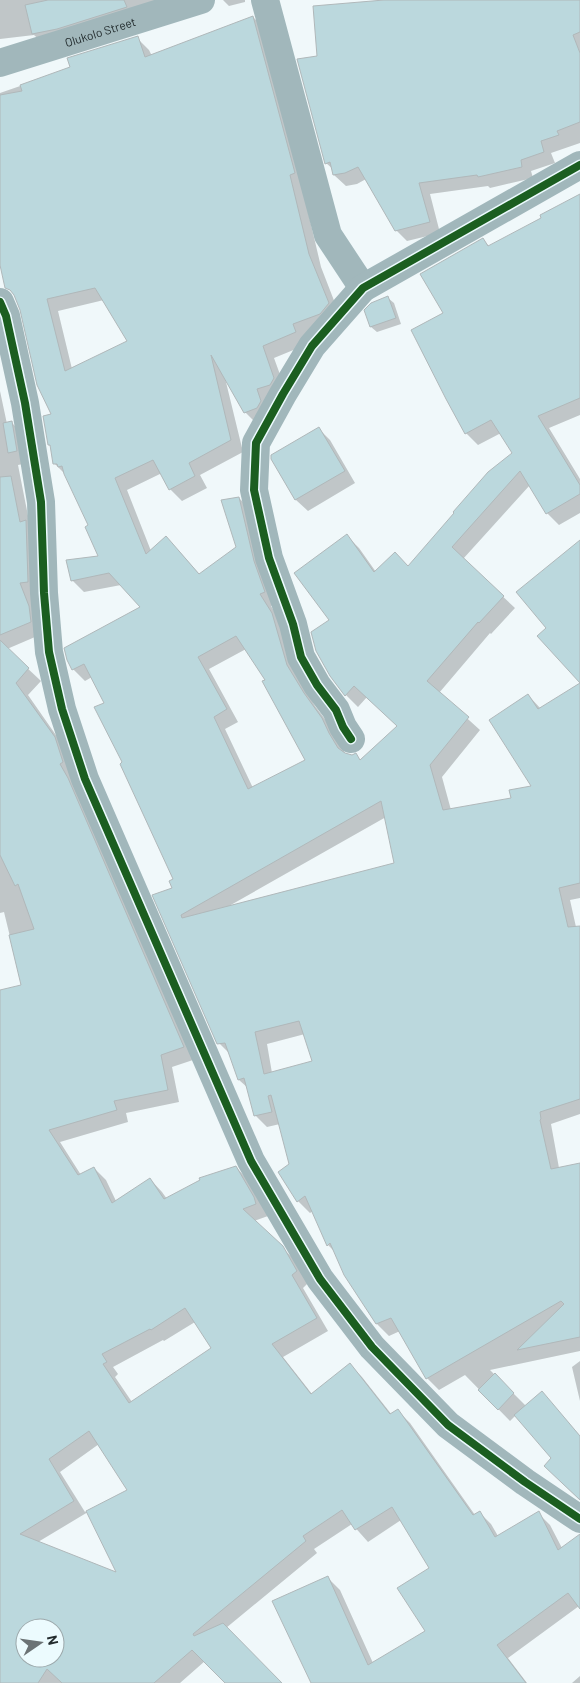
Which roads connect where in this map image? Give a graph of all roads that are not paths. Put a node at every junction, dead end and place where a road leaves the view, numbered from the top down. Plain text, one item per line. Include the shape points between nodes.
1 (201, 0) edge
2 (265, 0) edge
3 (0, 63) edge
4 (580, 165) edge
5 (363, 288) junction
6 (0, 302) edge
7 (351, 738) dead end
8 (580, 1519) edge

1 - 3 street, Olukolo Street
2 - 5 street via 328,235
4 - 5 street
5 - 7 street via 312,346 282,394 256,443 254,490 269,558 302,657
6 - 8 street via 25,403 41,502 48,652 62,709 85,780 251,1161 320,1279 372,1347 448,1425

